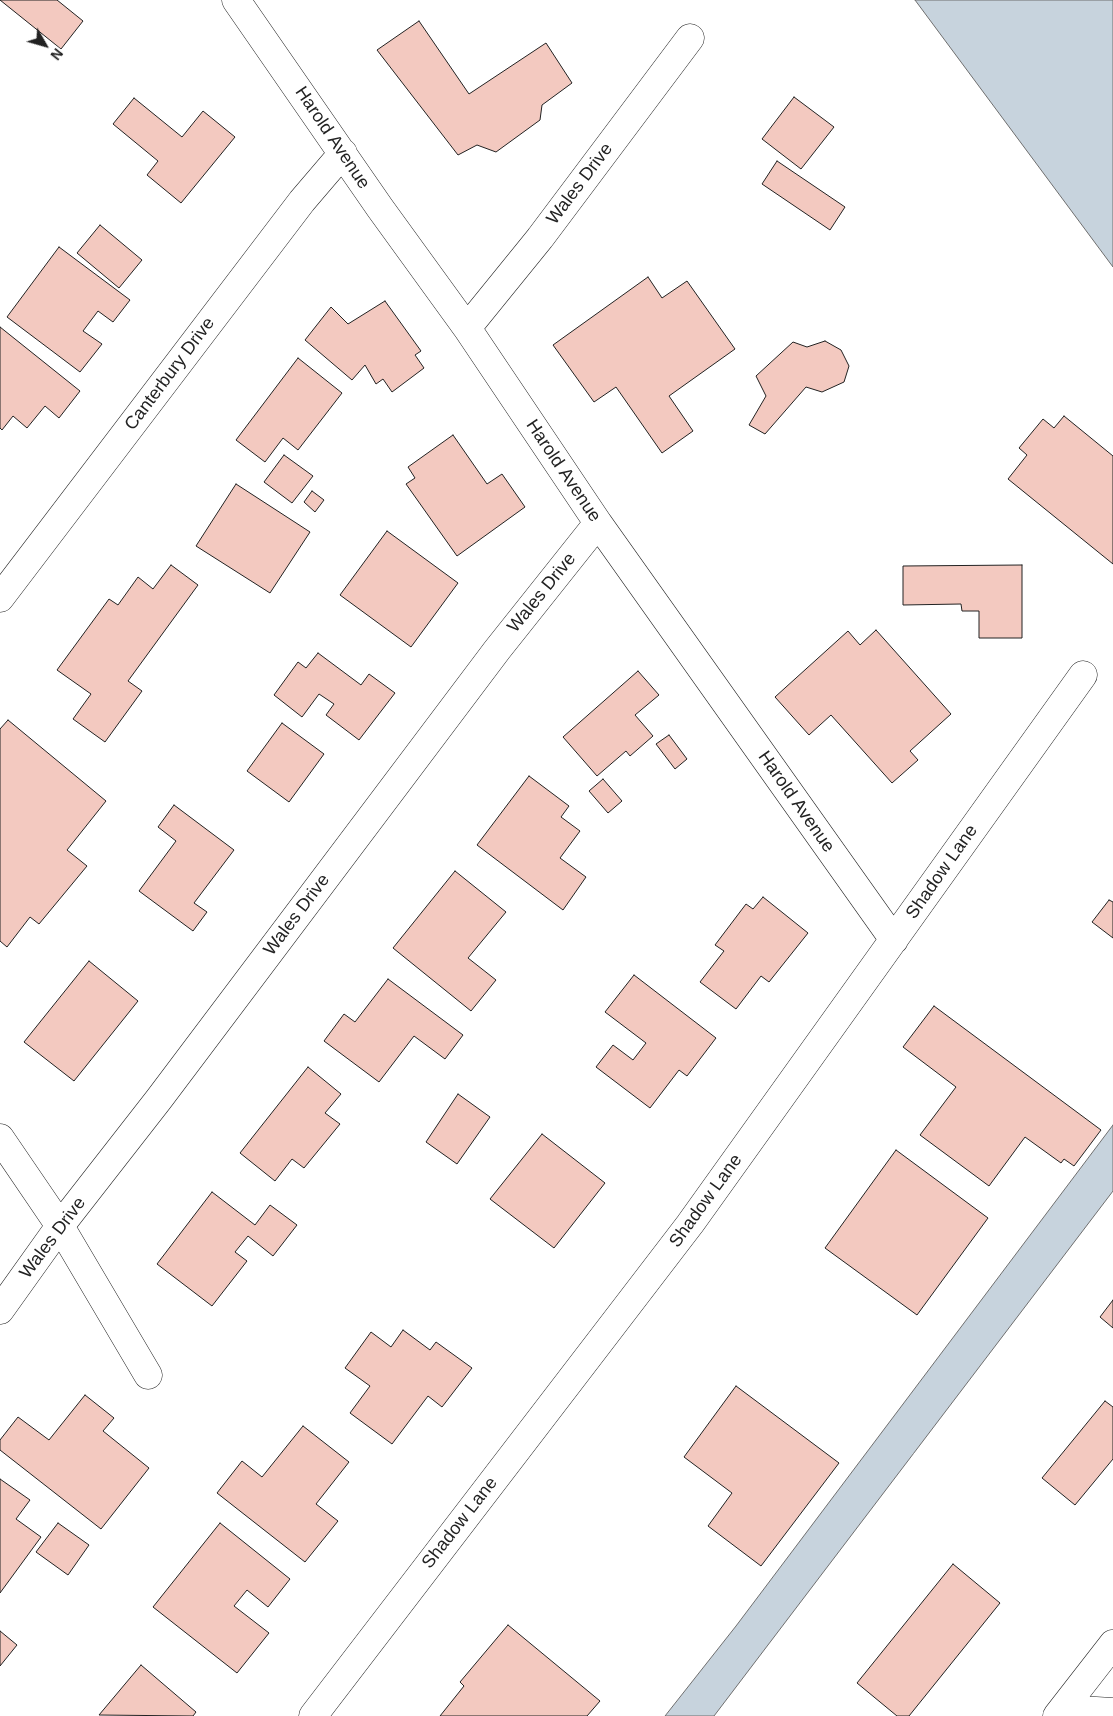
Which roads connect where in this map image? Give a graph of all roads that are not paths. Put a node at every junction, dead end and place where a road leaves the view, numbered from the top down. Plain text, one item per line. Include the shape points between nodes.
1 (236, 0) edge
2 (690, 38) dead end
3 (343, 153) junction
4 (467, 328) junction
5 (598, 523) junction
6 (0, 598) edge
7 (1082, 675) dead end
8 (894, 940) junction
9 (0, 1138) edge
10 (60, 1226) junction
11 (0, 1310) edge
12 (148, 1376) dead end
13 (1113, 1644) edge
14 (1060, 1712) edge
15 (1113, 1712) edge
16 (313, 1716) edge

1 - 3 street, Harold Avenue
2 - 4 street, Wales Drive via 540,238
3 - 4 street, Harold Avenue
3 - 6 street, Canterbury Drive via 302,201
4 - 5 street, Harold Avenue
5 - 8 street, Harold Avenue
5 - 10 street, Wales Drive via 497,650
7 - 8 street, Shadow Lane
8 - 16 street, Shadow Lane via 690,1224
9 - 10 street
10 - 11 street, Wales Drive
10 - 12 street
13 - 14 street
14 - 15 street

